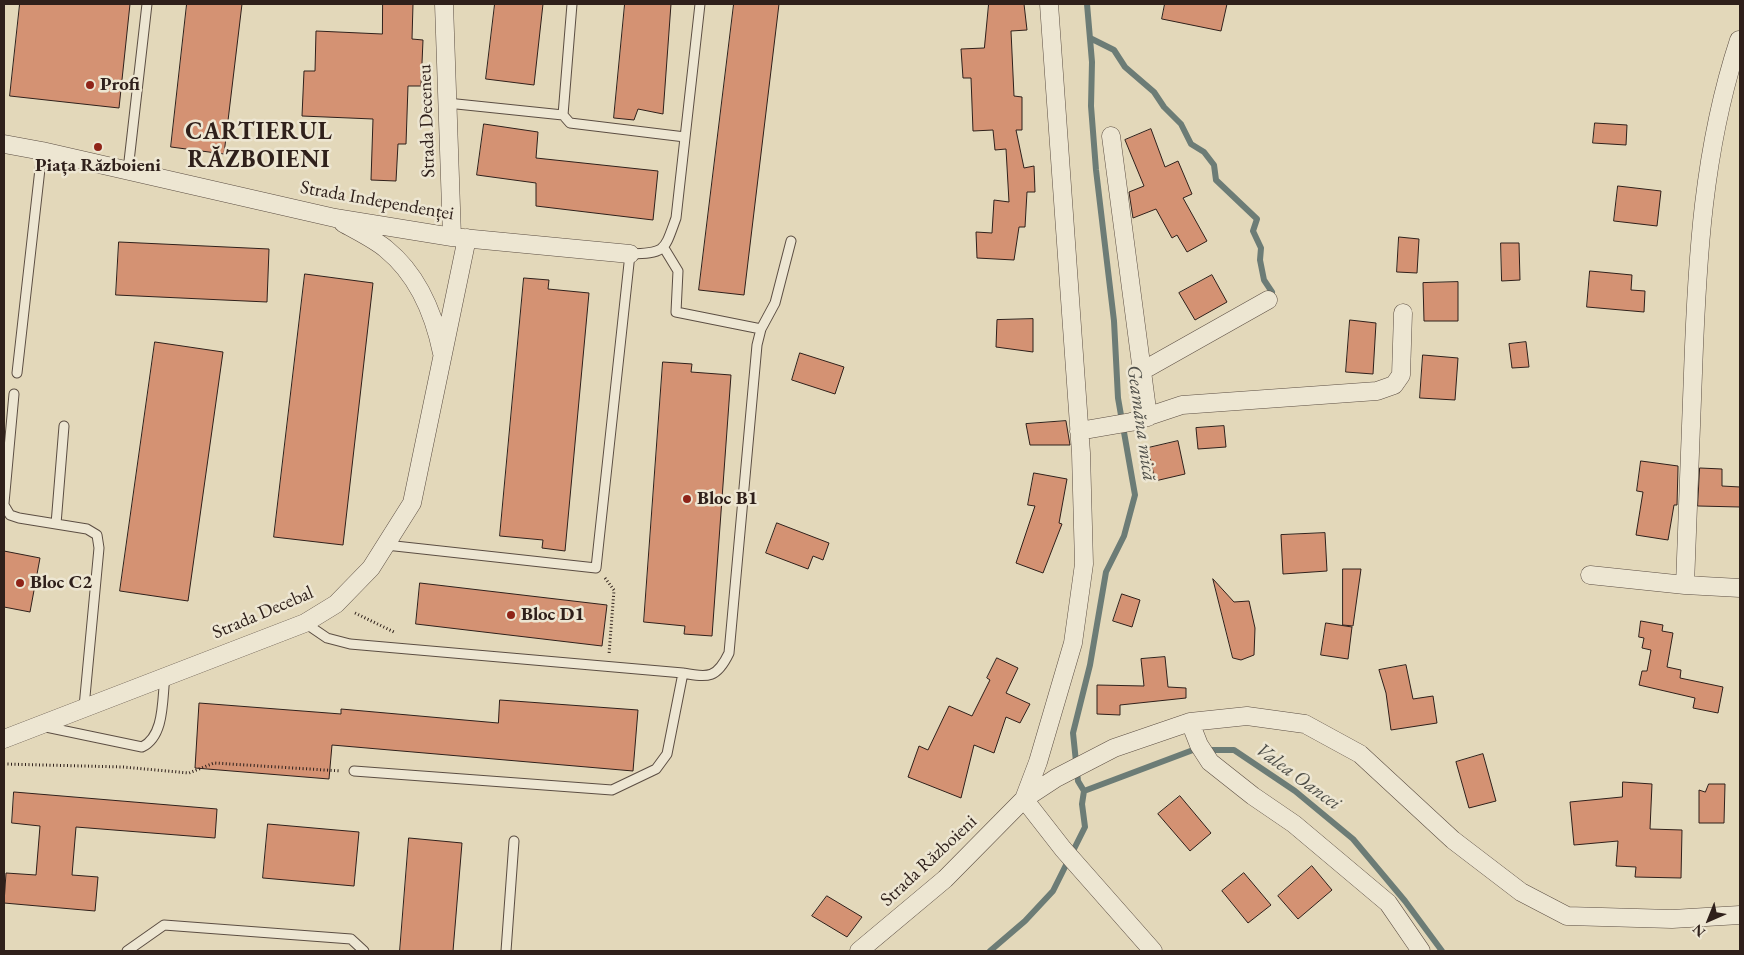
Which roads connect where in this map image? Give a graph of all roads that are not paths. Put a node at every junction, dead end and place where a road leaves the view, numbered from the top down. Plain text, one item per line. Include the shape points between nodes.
1 (147, 4) edge
2 (444, 4) edge
3 (572, 4) edge
4 (700, 4) edge
5 (1049, 4) edge
6 (1739, 40) dead end
7 (447, 103) junction
8 (563, 115) junction
9 (1111, 136) dead end
10 (685, 137) junction
11 (4, 144) edge
12 (42, 151) junction
13 (128, 170) junction
14 (335, 218) junction
15 (460, 238) junction
16 (792, 240) dead end
17 (664, 248) junction
18 (630, 254) junction
19 (1268, 300) dead end
20 (1403, 313) dead end
21 (761, 329) junction
22 (444, 361) junction
23 (1142, 371) junction
24 (16, 373) dead end
25 (14, 394) dead end
26 (1140, 419) junction
27 (64, 426) dead end
28 (1079, 431) junction
29 (4, 504) edge
30 (56, 524) junction
31 (386, 545) junction
32 (1590, 575) dead end
33 (1685, 585) junction
34 (1740, 588) edge
35 (305, 623) junction
36 (683, 673) junction
37 (165, 676) junction
38 (84, 707) junction
39 (1190, 722) junction
40 (38, 725) junction
41 (4, 739) edge
42 (354, 771) road end
43 (1024, 799) junction
44 (514, 841) dead end
45 (1740, 915) edge
46 (127, 951) edge
47 (364, 951) edge
48 (506, 951) edge
49 (859, 951) edge
50 (1152, 951) edge
51 (1421, 951) edge

1 - 13 lane
2 - 7 street, Strada Deceneu
3 - 8 lane
4 - 10 lane
5 - 28 street
6 - 33 street via 1723,88 1707,176 1697,259
7 - 8 lane
7 - 15 street, Strada Deceneu
8 - 10 lane via 570,123
9 - 23 street
10 - 17 lane via 676,218
11 - 12 street, Strada Independenței
12 - 13 street, Strada Independenței
12 - 24 lane
13 - 14 street, Strada Independenței
14 - 15 street, Strada Independenței
14 - 22 street via 386,249 406,269 423,293
15 - 18 street, Strada Independenței
15 - 22 street, Strada Decebal
16 - 21 lane via 775,303
17 - 18 lane via 655,254
17 - 21 lane via 678,271 676,312
18 - 31 lane via 596,568
19 - 23 street
20 - 26 street via 1401,375 1394,386 1377,391 1182,406
21 - 36 lane via 729,653 714,674
22 - 31 street, Strada Decebal via 412,503
23 - 26 street
25 - 29 lane
26 - 28 street
27 - 30 lane
28 - 43 street via 1084,564 1073,643
29 - 30 lane via 10,514
30 - 38 lane via 87,529 97,535 99,548
31 - 35 street, Strada Decebal via 371,568 336,604
32 - 33 street
33 - 34 street
35 - 36 lane via 327,638 350,644
35 - 37 street, Strada Decebal
36 - 42 lane via 667,754 656,769 612,790
37 - 38 street, Strada Decebal
37 - 40 lane via 156,735 150,743 142,746
38 - 40 street, Strada Decebal
39 - 43 street via 1114,748
39 - 45 street via 1247,716 1305,724 1360,754 1453,840 1521,892 1567,916 1672,919
39 - 51 street via 1210,762 1294,824 1388,903
40 - 41 street, Strada Decebal
43 - 49 street, Strada Războieni via 945,879
43 - 50 street
44 - 48 lane
46 - 47 lane via 164,925 351,940

